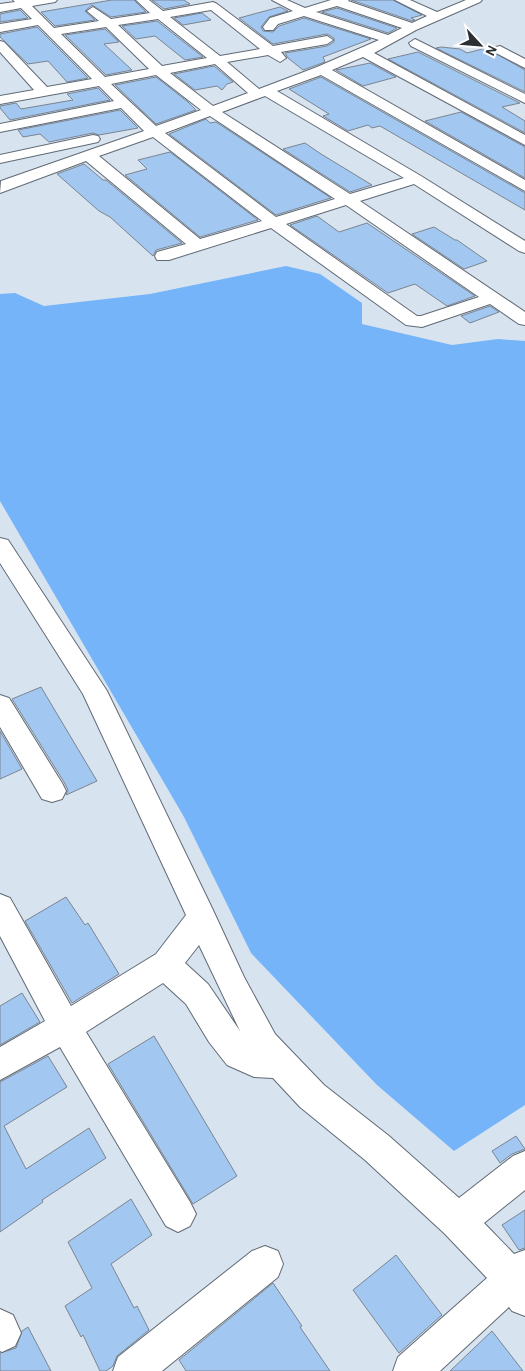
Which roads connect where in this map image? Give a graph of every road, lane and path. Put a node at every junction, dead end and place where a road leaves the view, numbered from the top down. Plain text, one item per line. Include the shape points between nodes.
1 (51, 0) edge
2 (142, 0) edge
3 (278, 0) edge
4 (343, 0) edge
5 (401, 0) edge
6 (476, 0) edge
7 (21, 2) edge
8 (378, 3) dead end
9 (0, 8) edge
10 (359, 10) junction
11 (93, 11) dead end
12 (304, 12) junction
13 (160, 15) junction
14 (438, 17) junction
15 (42, 21) junction
16 (332, 21) junction
17 (109, 23) junction
18 (296, 24) dead end
19 (269, 27) junction
20 (412, 27) junction
21 (0, 28) edge
22 (248, 31) junction
23 (52, 32) junction
24 (387, 39) junction
25 (327, 40) dead end
26 (415, 43) dead end
27 (2, 49) edge
28 (271, 50) junction
29 (500, 50) dead end
30 (363, 52) junction
31 (217, 60) junction
32 (525, 64) edge
33 (293, 70) junction
34 (322, 70) junction
35 (159, 71) junction
36 (23, 72) junction
37 (8, 74) dead end
38 (102, 82) junction
39 (525, 87) edge
40 (260, 91) junction
41 (508, 91) junction
42 (44, 92) junction
43 (525, 99) edge
44 (0, 100) edge
45 (122, 104) junction
46 (461, 105) junction
47 (444, 110) dead end
48 (211, 111) junction
49 (427, 115) dead end
50 (410, 120) junction
51 (0, 128) edge
52 (151, 130) junction
53 (525, 141) edge
54 (88, 155) junction
55 (0, 160) edge
56 (416, 178) junction
57 (2, 182) edge
58 (525, 186) edge
59 (348, 200) junction
60 (273, 222) junction
61 (198, 246) junction
62 (525, 248) edge
63 (163, 256) dead end
64 (492, 298) junction
65 (525, 320) edge
66 (0, 545) edge
67 (0, 705) edge
68 (52, 791) dead end
69 (0, 907) edge
70 (202, 917) junction
71 (167, 964) junction
72 (65, 1027) junction
73 (281, 1063) junction
74 (0, 1064) edge
75 (525, 1168) edge
76 (178, 1214) dead end
77 (458, 1221) junction
78 (265, 1264) dead end
79 (521, 1282) edge
80 (132, 1371) edge
81 (412, 1371) edge

1 - 7 street
2 - 13 street
3 - 12 street
4 - 10 street via 341,3
4 - 12 street
5 - 14 street
6 - 14 street
7 - 9 street
7 - 15 street
8 - 10 street
10 - 16 street
10 - 20 street
11 - 17 street
12 - 16 street
12 - 19 street via 274,21
13 - 17 street
13 - 22 street via 214,6
13 - 31 street
14 - 20 street
15 - 21 street
15 - 23 street
16 - 24 street
17 - 23 street
17 - 35 street
18 - 19 street
19 - 22 street
20 - 24 street
22 - 28 street
23 - 38 street
24 - 30 street
25 - 28 street
26 - 41 street
27 - 36 street
28 - 31 street
28 - 33 street
29 - 32 street
30 - 34 street
30 - 46 street
31 - 35 street
31 - 40 street
33 - 34 street
33 - 40 street
34 - 50 street
35 - 38 street
35 - 48 street
36 - 37 street
36 - 42 street
38 - 42 street
38 - 45 street
39 - 41 street
40 - 48 street
40 - 56 street
41 - 43 street
41 - 46 street
42 - 44 street
45 - 51 street
45 - 52 street
46 - 47 street
46 - 53 street
48 - 52 street
48 - 59 street
49 - 50 street
50 - 58 street
52 - 54 street
52 - 55 street
52 - 60 street
54 - 57 street
54 - 61 street
56 - 59 street
56 - 62 street
59 - 60 street
59 - 64 street
60 - 61 street
60 - 64 street via 415,322
61 - 63 street
64 - 65 street
66 - 70 street via 94,691
67 - 68 street
69 - 72 street
70 - 71 street
70 - 73 street via 264,1044
71 - 72 street
71 - 73 street via 197,994 238,1054 254,1061
72 - 74 street
72 - 76 street
73 - 77 street via 312,1096 378,1148
75 - 77 street
77 - 79 street
78 - 80 street
79 - 81 street

